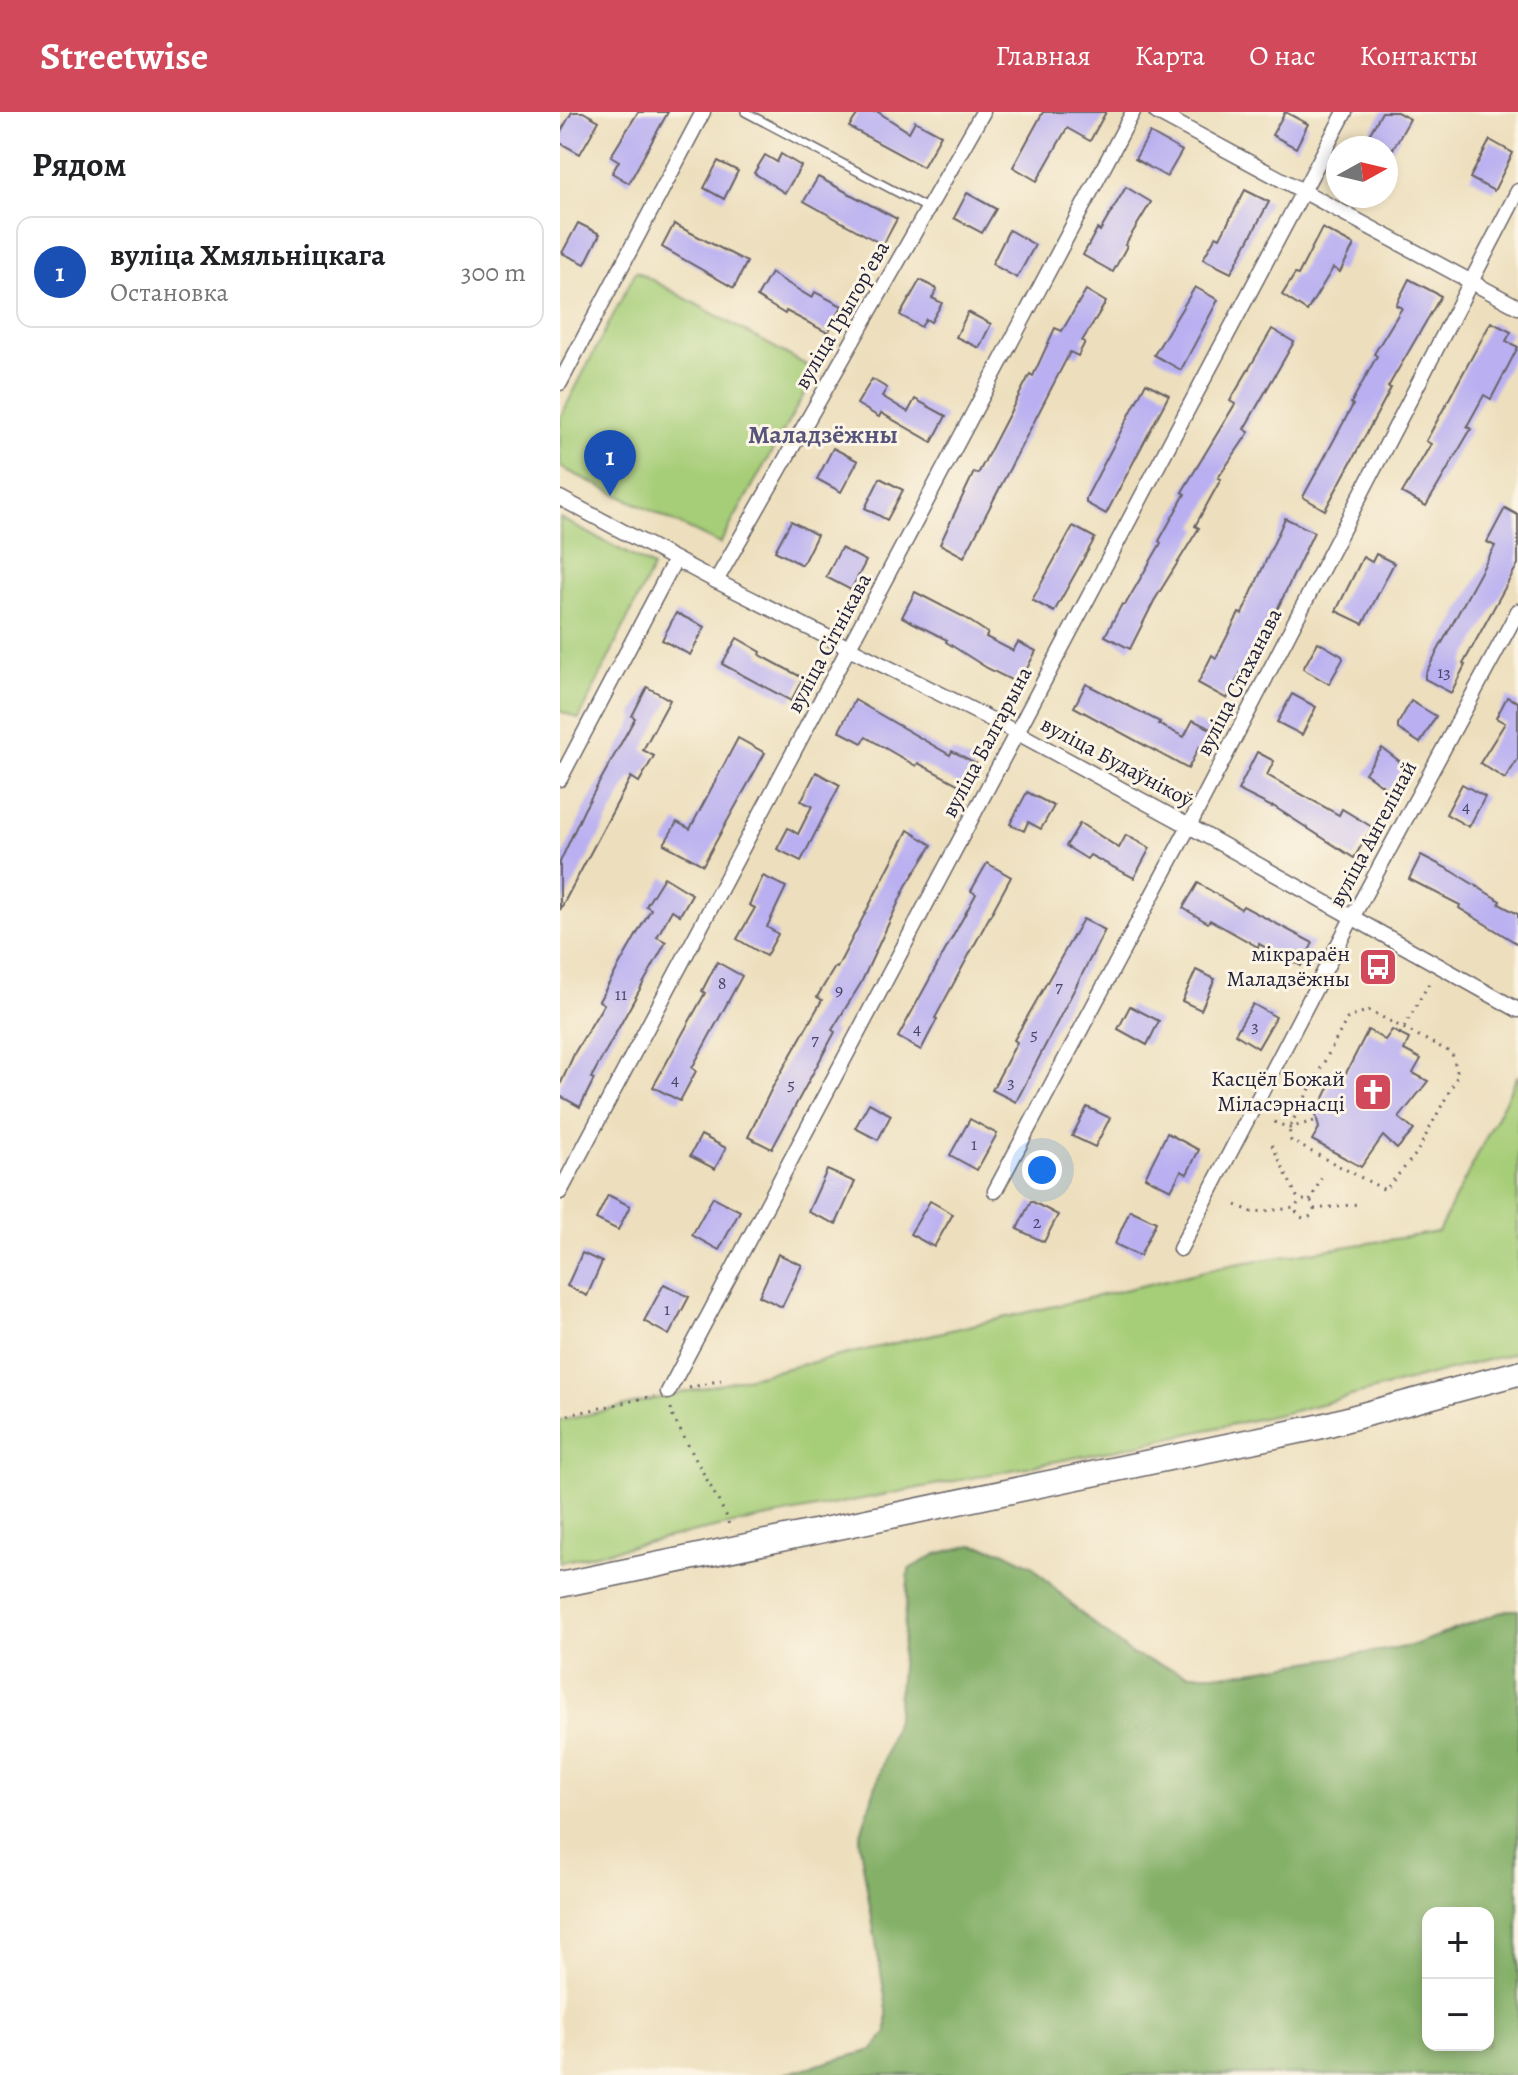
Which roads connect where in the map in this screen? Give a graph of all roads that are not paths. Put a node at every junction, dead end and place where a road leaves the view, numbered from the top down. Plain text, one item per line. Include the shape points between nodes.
1 (703, 112) edge
2 (745, 112) edge
3 (983, 112) edge
4 (1133, 112) edge
5 (1156, 112) edge
6 (1345, 112) edge
7 (1518, 191) edge
8 (1303, 192) junction
9 (928, 208) junction
10 (1471, 283) junction
11 (1518, 307) edge
12 (560, 383) edge
13 (560, 498) edge
14 (675, 560) junction
15 (716, 581) junction
16 (1518, 611) edge
17 (850, 650) junction
18 (1016, 732) junction
19 (560, 779) edge
20 (1189, 826) junction
21 (1352, 918) junction
22 (1518, 1010) edge
23 (995, 1191) dead end
24 (560, 1192) edge
25 (1180, 1249) dead end
26 (1518, 1373) edge
27 (668, 1392) road end
28 (560, 1585) edge

1 - 12 street
2 - 9 lane
3 - 9 street, вуліца Грыгорʼева
4 - 17 street, вуліца Сітнікава
5 - 8 street
6 - 8 street, вуліца Балгарына
7 - 10 street, вуліца Стаханава
8 - 10 street
8 - 18 street, вуліца Балгарына
9 - 15 street, вуліца Грыгорʼева
10 - 11 street
10 - 20 street, вуліца Стаханава
13 - 14 street, вуліца Будаўнікоў
14 - 15 street, вуліца Будаўнікоў
14 - 19 street
15 - 17 street, вуліца Будаўнікоў
16 - 21 street, вуліца Ангелінай
17 - 18 street, вуліца Будаўнікоў
17 - 24 street, вуліца Сітнікава
18 - 20 street, вуліца Будаўнікоў
18 - 27 street, вуліца Балгарына
20 - 21 street, вуліца Будаўнікоў
20 - 23 street, вуліца Стаханава
21 - 22 street, вуліца Будаўнікоў
21 - 25 street, вуліца Ангелінай
26 - 28 highway via 1318,1427

